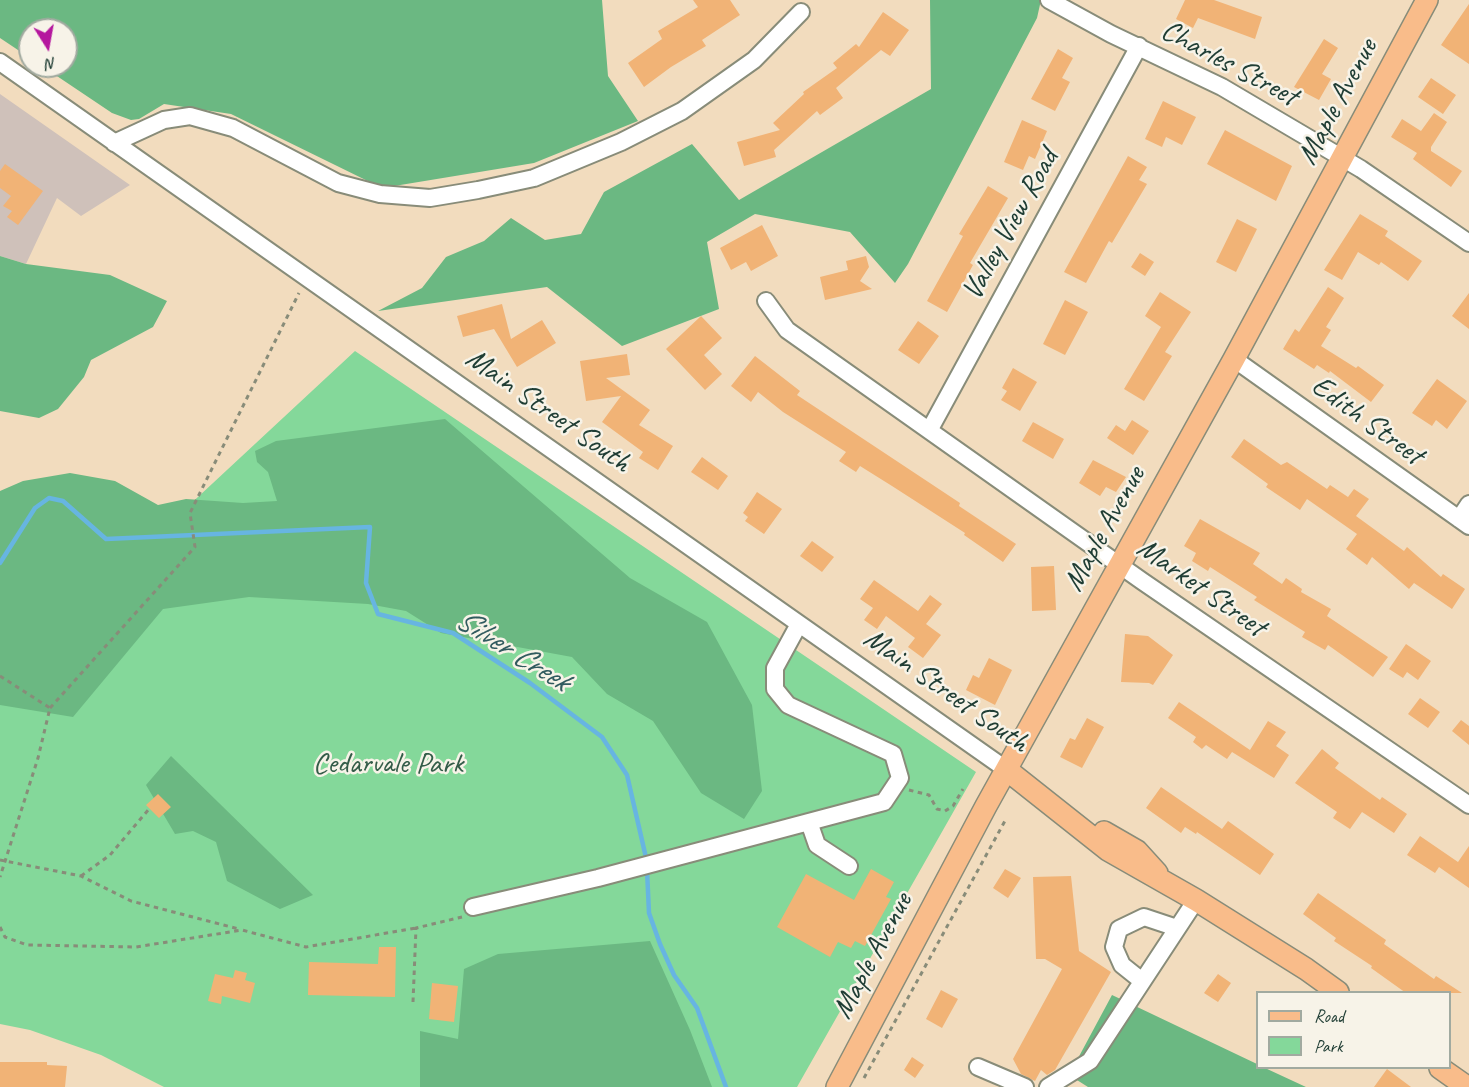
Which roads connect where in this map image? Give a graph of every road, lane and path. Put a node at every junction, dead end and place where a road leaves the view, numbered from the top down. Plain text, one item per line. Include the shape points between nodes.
1 (1049, 0) edge
2 (1427, 0) edge
3 (801, 12) dead end
4 (1138, 46) junction
5 (0, 62) edge
6 (114, 143) junction
7 (1342, 158) junction
8 (1469, 243) edge
9 (299, 293) dead end
10 (766, 301) dead end
11 (1234, 359) junction
12 (930, 429) junction
13 (1469, 504) edge
14 (1464, 523) edge
15 (1119, 564) junction
16 (799, 624) junction
17 (0, 676) edge
18 (50, 708) junction
19 (1007, 770) junction
20 (895, 786) junction
21 (963, 789) dead end
22 (1469, 804) edge
23 (148, 809) dead end
24 (1006, 819) dead end
25 (809, 822) junction
26 (0, 860) edge
27 (5, 861) junction
28 (849, 866) dead end
29 (81, 876) junction
30 (0, 877) edge
31 (1196, 900) junction
32 (468, 912) joint
33 (0, 927) edge
34 (416, 928) junction
35 (1177, 928) junction
36 (242, 930) junction
37 (1142, 981) junction
38 (1335, 991) edge
39 (413, 1002) dead end
40 (978, 1067) dead end
41 (1441, 1069) edge
42 (837, 1087) edge
43 (859, 1087) edge
44 (1025, 1087) edge
45 (1048, 1087) edge
46 (1467, 1087) edge

1 - 4 street, Charles Street
2 - 7 main road, Maple Avenue
3 - 6 street via 754,60 682,111 621,142 534,178 478,190 430,198 380,194 338,183 233,128 190,116 164,120
4 - 7 street, Charles Street via 1222,87
4 - 12 street, Valley View Road
5 - 6 street, Main Street South
6 - 16 street, Main Street South
7 - 8 street, Charles Street
7 - 11 main road, Maple Avenue
9 - 18 path via 190,513 195,547
10 - 12 street, Market Street via 787,330
11 - 14 street, Edith Street
11 - 15 main road, Maple Avenue
12 - 15 street, Market Street
13 - 14 street
15 - 19 main road, Maple Avenue
15 - 22 street, Market Street
16 - 19 street, Main Street South
16 - 20 street via 775,668 775,689 788,705 893,754 900,778
17 - 18 path
18 - 27 path
19 - 31 main road, Main Street South via 1060,813 1137,851 1172,889
19 - 42 main road, Maple Avenue
20 - 21 path via 929,795 937,809 945,811 953,806
20 - 25 street via 884,802
23 - 29 path via 110,855
24 - 43 path
25 - 28 street via 817,845
25 - 32 street
26 - 27 path
27 - 29 path
27 - 30 path
29 - 36 path via 131,902
31 - 35 street
31 - 38 main road, Main Street South
32 - 34 path
33 - 36 path via 4,937 27,945 136,947
34 - 36 path via 306,947
34 - 39 path
35 - 37 street
35 - 37 street via 1144,917 1119,929 1114,947 1122,965
37 - 45 street via 1090,1061
40 - 44 street
41 - 46 main road

